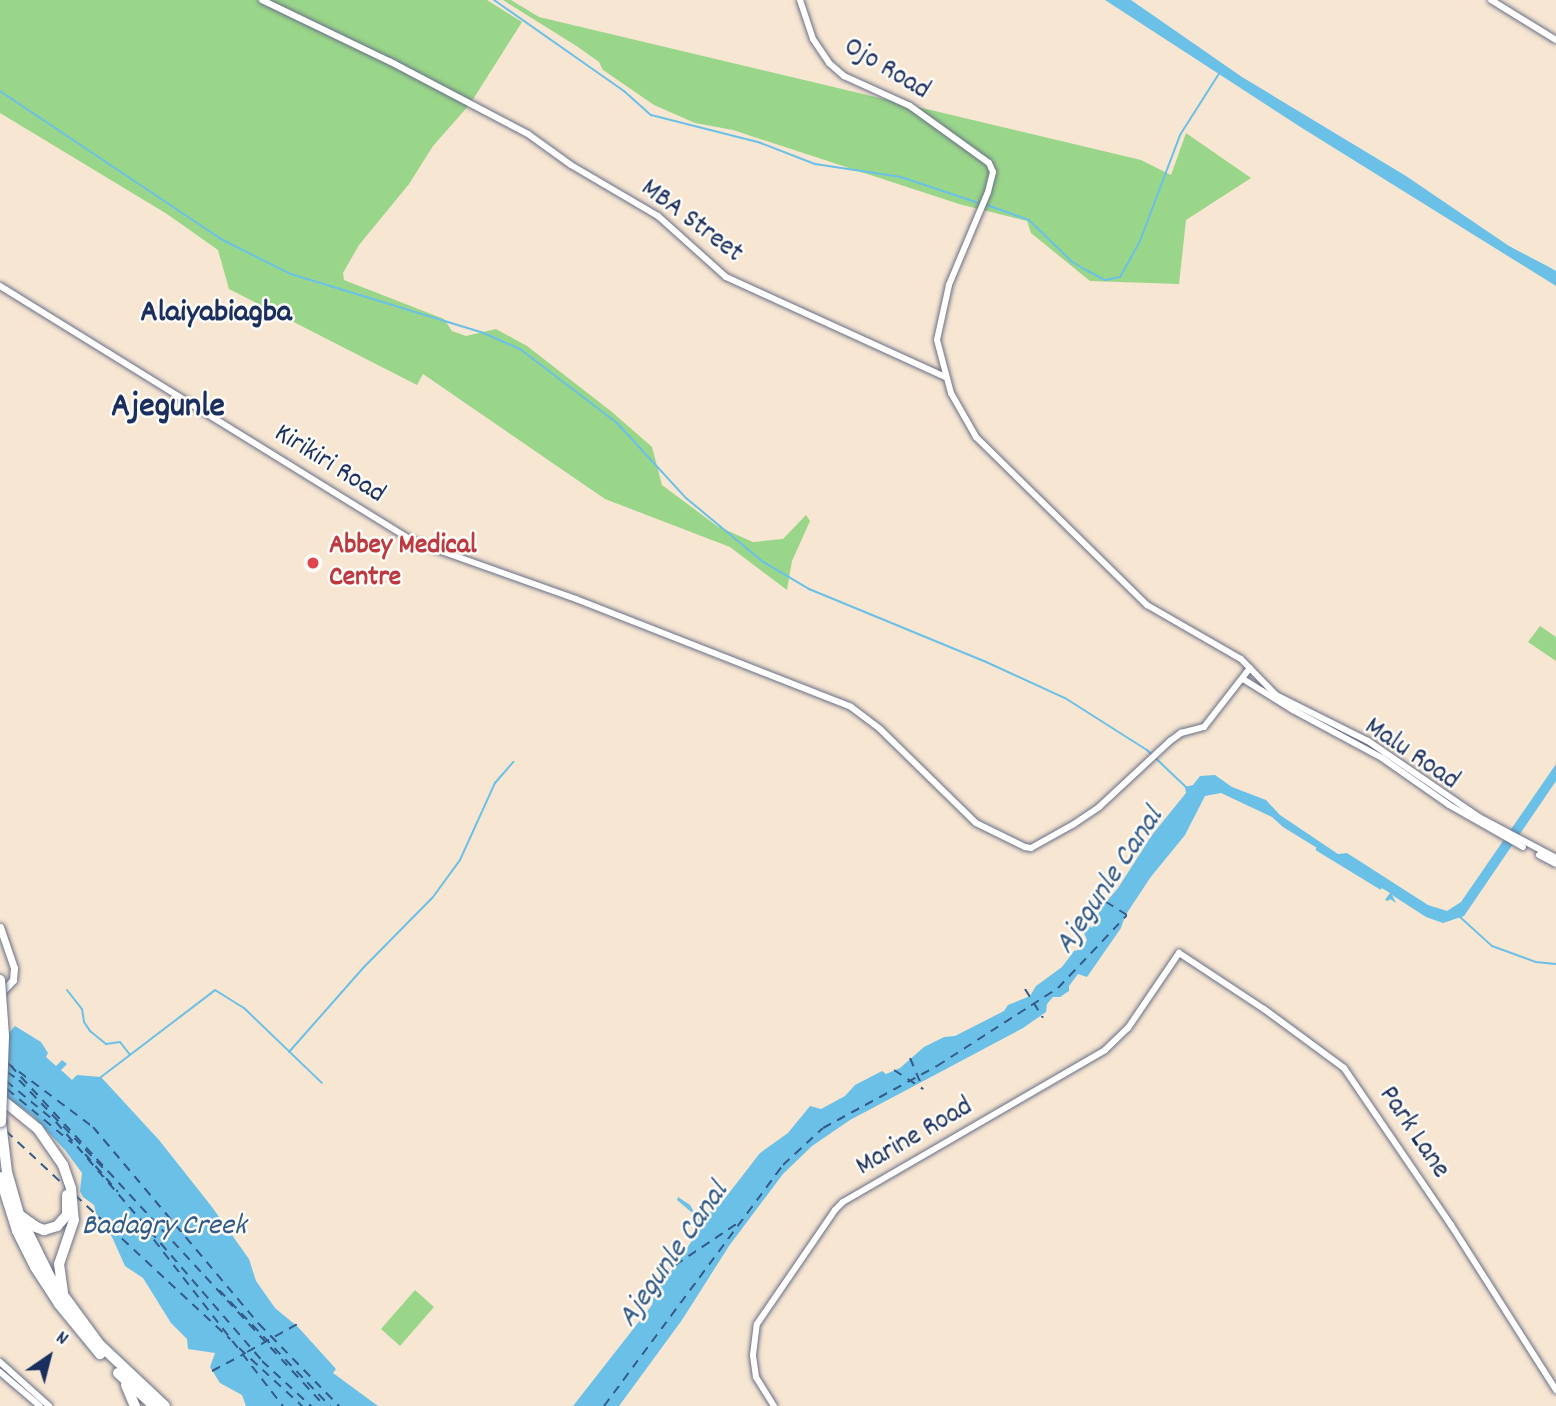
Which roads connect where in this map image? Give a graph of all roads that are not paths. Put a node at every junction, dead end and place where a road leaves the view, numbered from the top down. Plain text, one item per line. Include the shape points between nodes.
1 (262, 0) edge
2 (800, 0) edge
3 (1493, 0) edge
4 (1556, 38) edge
5 (988, 192) joint
6 (0, 286) edge
7 (945, 377) junction
8 (1251, 669) junction
9 (1246, 681) junction
10 (1343, 731) junction
11 (1518, 842) junction
12 (1556, 858) edge
13 (1556, 864) edge
14 (0, 927) edge
15 (1179, 953) joint
16 (0, 980) edge
17 (0, 994) edge
18 (0, 1098) edge
19 (0, 1104) edge
20 (1, 1122) edge
21 (0, 1177) edge
22 (19, 1214) junction
23 (66, 1302) junction
24 (0, 1362) edge
25 (0, 1372) edge
26 (118, 1373) junction
27 (1556, 1390) edge
28 (40, 1406) edge
29 (49, 1406) edge
30 (135, 1406) edge
31 (154, 1406) edge
32 (165, 1406) edge
33 (774, 1406) edge

1 - 7 street, MBA Street via 528,134 650,211 726,277
2 - 5 street, Ojo Road via 813,39 829,63 844,76 909,106 979,154 993,172
3 - 4 street
5 - 7 street, Malu Road via 940,314 937,340
6 - 9 street, Kirikiri Road via 413,541 851,707 880,729 976,823 1025,848 1099,807 1160,748 1210,721
7 - 8 street, Malu Road via 976,437 1133,595
8 - 9 street
8 - 10 street, Malu Road via 1276,695
9 - 10 street, Malu Road via 1293,710
10 - 11 street, Malu Road
11 - 12 street, Malu Road
11 - 13 street, Malu Road
14 - 17 main road via 14,968 13,980
15 - 27 street, Park Lane via 1344,1068
15 - 33 street, Marine Road via 1128,1028 1105,1050 835,1210 757,1324 752,1355 756,1377
16 - 20 highway, bridge via 4,1036
18 - 23 highway via 38,1129 63,1165 71,1188 75,1212 59,1264
19 - 22 highway via 43,1144 68,1199 67,1215 51,1228 36,1227
20 - 22 highway via 7,1172
21 - 26 highway via 17,1231 46,1284 73,1324
22 - 23 highway
23 - 32 highway via 113,1359
24 - 29 street
25 - 28 street
26 - 30 highway
26 - 31 highway

